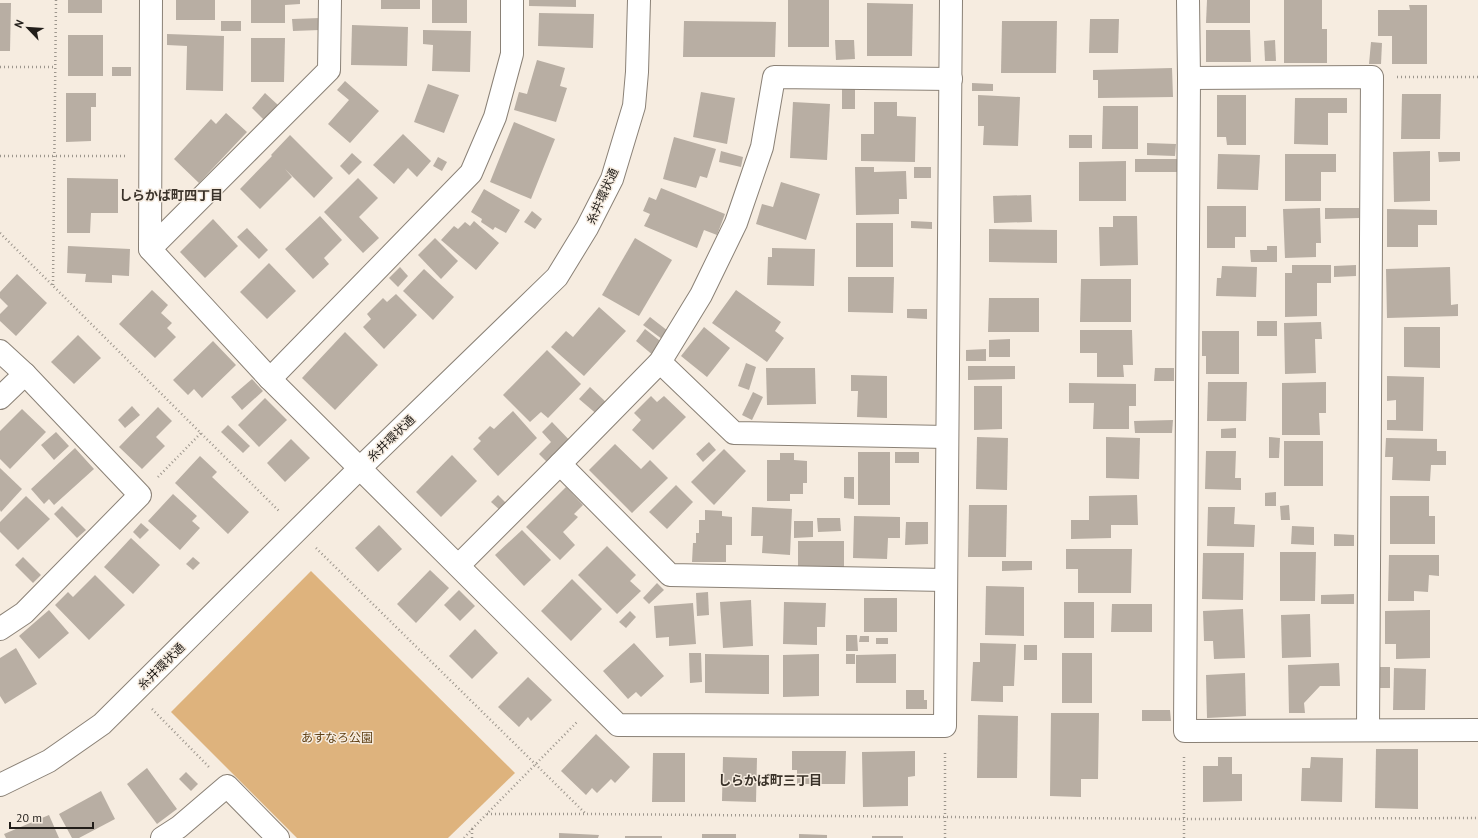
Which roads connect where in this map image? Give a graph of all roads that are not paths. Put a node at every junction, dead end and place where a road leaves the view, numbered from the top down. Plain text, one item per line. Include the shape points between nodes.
1 (151, 0) edge
2 (330, 0) edge
3 (512, 0) edge
4 (639, 0) edge
5 (951, 0) edge
6 (1188, 0) edge
7 (1189, 78) junction
8 (951, 79) junction
9 (150, 249) junction
10 (0, 351) edge
11 (660, 362) junction
12 (25, 374) junction
13 (270, 379) junction
14 (0, 398) edge
15 (947, 437) junction
16 (560, 464) junction
17 (360, 468) junction
18 (458, 565) junction
19 (946, 580) junction
20 (0, 629) edge
21 (1368, 729) junction
22 (1478, 730) edge
23 (0, 785) edge
24 (162, 838) edge
25 (278, 838) edge

1 - 9 street
2 - 9 street via 329,70
3 - 13 street via 512,54 495,117 471,173
4 - 17 street, 糸井環状通 via 634,106 612,179 587,228 557,277
5 - 8 street
6 - 7 street
7 - 21 street via 1372,77
7 - 21 street via 1185,731
8 - 11 street via 774,77 762,147 736,222 701,295
8 - 15 street
9 - 13 street
10 - 12 street
11 - 15 street via 734,433
11 - 16 street
12 - 14 street
12 - 20 street via 140,495 24,613
13 - 17 street
15 - 19 street
16 - 18 street
16 - 19 street via 670,575
17 - 18 street
17 - 23 street, 糸井環状通 via 102,724 50,761
18 - 19 street via 618,725 945,726
21 - 22 street
24 - 25 street via 179,827 227,786

